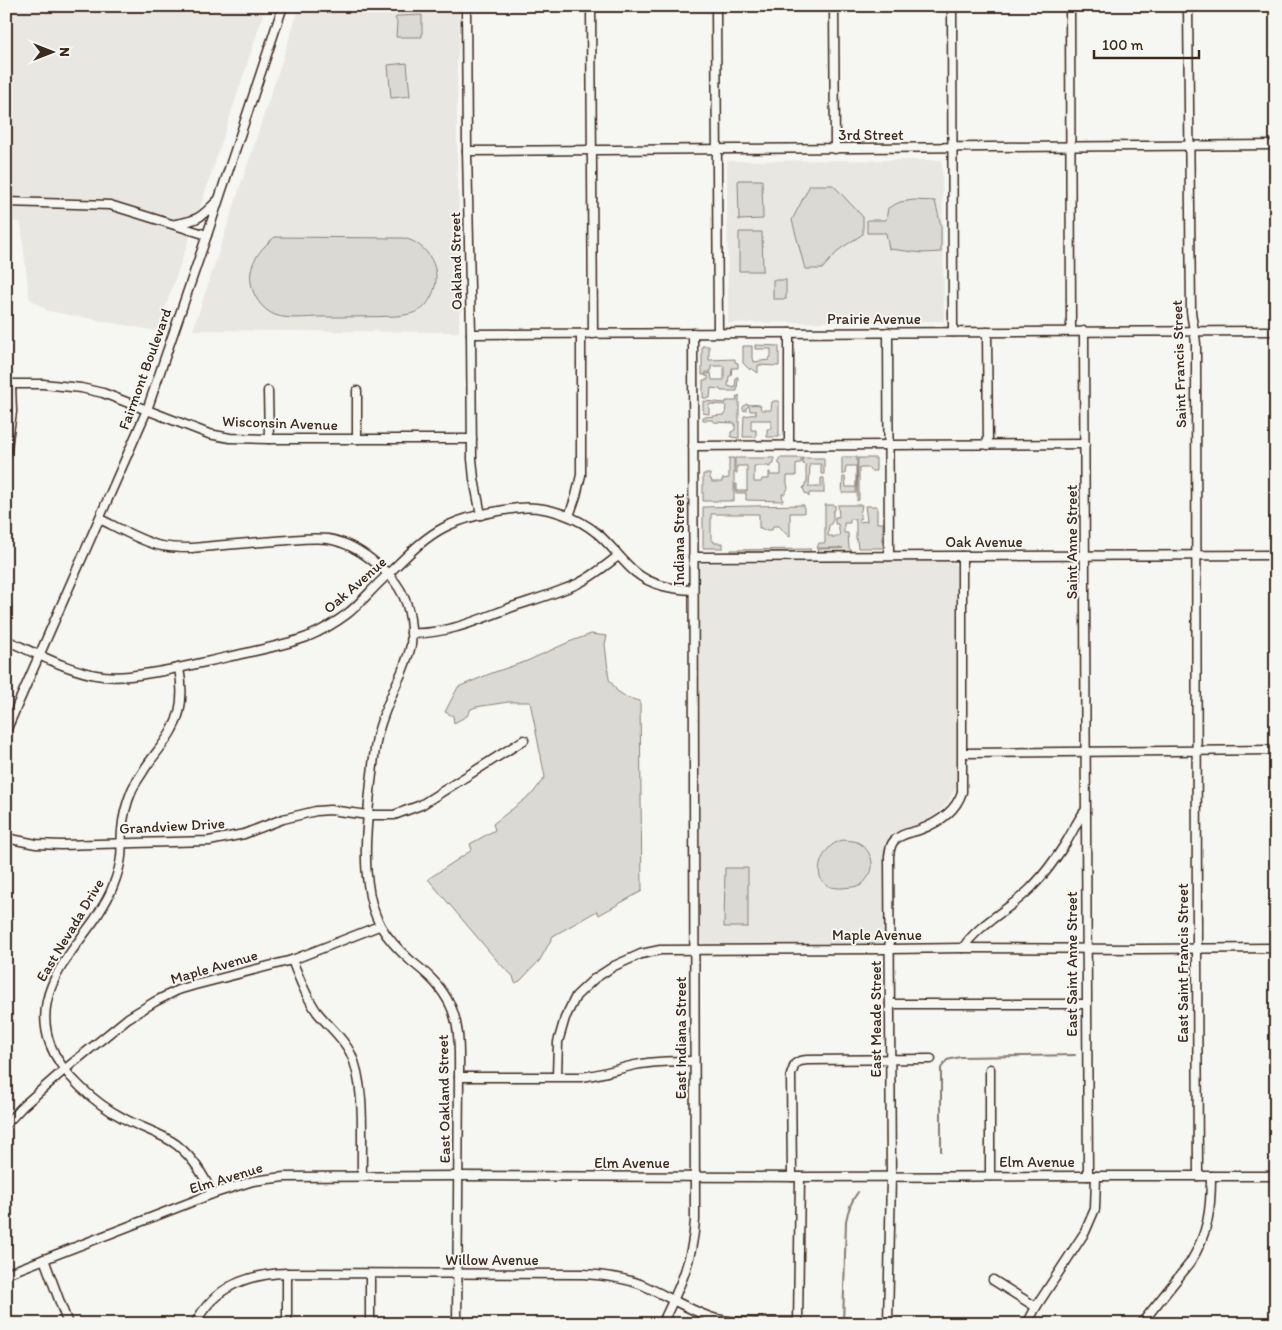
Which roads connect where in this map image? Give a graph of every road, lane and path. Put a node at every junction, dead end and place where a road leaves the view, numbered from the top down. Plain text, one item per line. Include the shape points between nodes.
1 (283, 6) edge
2 (466, 6) edge
3 (591, 6) edge
4 (716, 6) edge
5 (834, 6) edge
6 (952, 6) edge
7 (1070, 6) edge
8 (1188, 6) edge
9 (1276, 145) edge
10 (1190, 146) junction
11 (1071, 147) junction
12 (952, 148) junction
13 (835, 149) junction
14 (592, 150) junction
15 (716, 150) junction
16 (467, 151) junction
17 (219, 200) junction
18 (6, 202) edge
19 (174, 224) junction
20 (207, 235) junction
21 (1276, 330) edge
22 (1071, 331) junction
23 (1084, 331) junction
24 (1195, 331) junction
25 (888, 332) junction
26 (953, 332) junction
27 (987, 332) junction
28 (692, 333) junction
29 (718, 333) junction
30 (789, 333) junction
31 (472, 334) junction
32 (581, 334) junction
33 (592, 334) junction
34 (9, 384) edge
35 (268, 391) dead end
36 (357, 391) dead end
37 (147, 410) junction
38 (269, 439) junction
39 (357, 439) junction
40 (472, 439) junction
41 (1085, 444) junction
42 (888, 445) junction
43 (988, 445) junction
44 (693, 446) junction
45 (789, 446) junction
46 (6, 454) edge
47 (481, 515) junction
48 (569, 516) junction
49 (100, 519) junction
50 (1086, 555) junction
51 (1196, 555) junction
52 (1276, 555) edge
53 (618, 556) junction
54 (889, 556) junction
55 (962, 556) junction
56 (693, 557) junction
57 (389, 573) junction
58 (693, 590) junction
59 (411, 633) junction
60 (6, 640) edge
61 (39, 654) junction
62 (179, 668) junction
63 (6, 731) edge
64 (524, 740) dead end
65 (694, 747) joint
66 (1276, 750) edge
67 (1196, 751) junction
68 (1086, 752) junction
69 (963, 753) junction
70 (1085, 812) junction
71 (368, 815) junction
72 (6, 838) edge
73 (122, 843) junction
74 (379, 926) junction
75 (963, 948) junction
76 (1085, 948) junction
77 (1196, 948) junction
78 (1276, 948) edge
79 (695, 949) junction
80 (889, 949) junction
81 (292, 960) junction
82 (890, 1004) junction
83 (1086, 1004) junction
84 (931, 1059) dead end
85 (890, 1060) junction
86 (694, 1061) junction
87 (990, 1069) dead end
88 (64, 1070) junction
89 (557, 1076) junction
90 (460, 1077) junction
91 (6, 1124) edge
92 (362, 1176) junction
93 (459, 1176) junction
94 (990, 1176) junction
95 (1092, 1176) junction
96 (1198, 1176) junction
97 (1211, 1176) junction
98 (1276, 1176) edge
99 (695, 1177) junction
100 (796, 1177) junction
101 (890, 1177) junction
102 (212, 1194) junction
103 (44, 1259) junction
104 (287, 1273) junction
105 (6, 1274) edge
106 (370, 1274) junction
107 (458, 1274) junction
108 (993, 1280) dead end
109 (673, 1300) junction
110 (1036, 1307) junction
111 (798, 1323) edge
112 (68, 1324) edge
113 (195, 1324) edge
114 (287, 1324) edge
115 (370, 1324) edge
116 (457, 1324) edge
117 (662, 1324) edge
118 (888, 1324) edge
119 (1027, 1324) edge
120 (1141, 1324) edge

1 - 17 street, Fairmont Boulevard
2 - 16 street, Oakland Street
3 - 14 street
4 - 15 street
5 - 13 street
6 - 12 street
7 - 11 street
8 - 10 street, Saint Francis Street
9 - 10 street, 3rd Street
10 - 11 street, 3rd Street
10 - 24 street, Saint Francis Street via 1191,311
11 - 12 street, 3rd Street
11 - 22 street
12 - 13 street, 3rd Street
12 - 26 street
13 - 15 street, 3rd Street
14 - 15 street, 3rd Street
14 - 16 street, 3rd Street
14 - 33 street
15 - 29 street
16 - 31 street, Oakland Street
17 - 19 street via 201,217
17 - 20 street, Fairmont Boulevard
18 - 19 street via 110,205
19 - 20 street
20 - 37 street, Fairmont Boulevard
21 - 24 street, Prairie Avenue
22 - 23 street, Prairie Avenue
22 - 27 street, Prairie Avenue
23 - 24 street, Prairie Avenue
23 - 41 street, Saint Anne Street
24 - 51 street, Saint Francis Street
25 - 26 street, Prairie Avenue
25 - 30 street, Prairie Avenue
25 - 42 street
26 - 27 street, Prairie Avenue
27 - 43 street
28 - 29 street, Prairie Avenue
28 - 33 street, Prairie Avenue
28 - 44 street, Indiana Street
29 - 30 street, Prairie Avenue
30 - 45 street
31 - 32 street, Prairie Avenue
31 - 40 street, Oakland Street
32 - 33 street, Prairie Avenue
32 - 48 street via 581,474
34 - 37 street, Wisconsin Avenue via 81,388
34 - 46 street via 12,412
35 - 38 street
36 - 39 street
37 - 38 street, Wisconsin Avenue via 209,434
37 - 49 street, Fairmont Boulevard
38 - 39 street, Wisconsin Avenue
39 - 40 street, Wisconsin Avenue
40 - 47 street, Oakland Street via 474,479
41 - 43 street
41 - 50 street, Saint Anne Street
42 - 43 street
42 - 45 street
42 - 54 street
44 - 45 street
44 - 56 street, Indiana Street
47 - 48 street, Oak Avenue via 522,508
47 - 57 street, Oak Avenue via 439,530
48 - 53 street, Oak Avenue via 599,534
49 - 57 street via 142,540 177,548 329,539 348,545
49 - 61 street, Fairmont Boulevard
50 - 51 street, Oak Avenue
50 - 55 street, Oak Avenue
50 - 68 street, Saint Anne Street
51 - 52 street, Oak Avenue
51 - 67 street, Saint Francis Street
53 - 58 street, Oak Avenue via 635,572 660,585
53 - 59 street via 569,587 462,625 422,634
54 - 55 street, Oak Avenue
54 - 56 street, Oak Avenue
55 - 69 street
56 - 58 street, Indiana Street
57 - 59 street via 405,599
57 - 62 street, Oak Avenue via 349,612 309,636
58 - 65 street, Indiana Street
59 - 71 street via 407,659 376,738
60 - 61 street, Oak Avenue
61 - 62 street, Oak Avenue via 83,673 102,676 131,676
61 - 63 street, Fairmont Boulevard
62 - 73 street, East Nevada Drive via 182,698 178,717 132,789 122,828
64 - 71 street, Grandview Drive via 421,805 394,815
65 - 79 street, East Indiana Street
66 - 67 street
67 - 68 street
67 - 77 street, East Saint Francis Street
68 - 69 street
68 - 70 street, East Saint Anne Street
69 - 80 street, East Meade Street via 962,792 955,806 929,826 892,842
70 - 75 street via 1033,887 974,933
70 - 76 street, East Saint Anne Street
71 - 73 street, Grandview Drive via 316,811 222,839
71 - 74 street, East Oakland Street via 367,883
72 - 73 street, Grandview Drive via 36,844
73 - 88 street, East Nevada Drive via 118,873 106,902 56,974 48,995 47,1033
74 - 81 street, Maple Avenue
74 - 90 street, East Oakland Street via 396,947 432,978 448,1000 456,1023
75 - 76 street, Maple Avenue
75 - 80 street, Maple Avenue
76 - 77 street, Maple Avenue
76 - 83 street, East Saint Anne Street
77 - 78 street, Maple Avenue
77 - 96 street, East Saint Francis Street
79 - 80 street, Maple Avenue
79 - 86 street, East Indiana Street
79 - 89 street, Maple Avenue via 641,954 614,966 576,996 558,1042
80 - 82 street, East Meade Street
81 - 88 street, Maple Avenue via 167,995 128,1018
81 - 92 street via 308,996 345,1044 357,1069
82 - 83 street
82 - 85 street, East Meade Street
83 - 95 street, East Saint Anne Street
84 - 85 street
85 - 100 street via 808,1060 795,1064 792,1075
85 - 101 street, East Meade Street
86 - 89 street via 649,1063 592,1076
86 - 99 street, East Indiana Street
87 - 94 street
88 - 91 street, Maple Avenue
88 - 102 street, East Nevada Drive via 102,1105 178,1146 207,1180
89 - 90 street
90 - 93 street, East Oakland Street
92 - 93 street, Elm Avenue
92 - 102 street, Elm Avenue via 266,1179
93 - 99 street, Elm Avenue
93 - 107 street, East Oakland Street
94 - 95 street, Elm Avenue
94 - 101 street, Elm Avenue
95 - 96 street, Elm Avenue
95 - 110 street, East Saint Anne Street via 1095,1209 1091,1220
96 - 97 street, Elm Avenue
97 - 98 street, Elm Avenue
97 - 120 street via 1210,1214 1196,1254
99 - 100 street, Elm Avenue
99 - 109 street, East Indiana Street via 694,1239
100 - 101 street, Elm Avenue
100 - 111 street
101 - 118 street, East Meade Street
102 - 103 street, Elm Avenue
103 - 105 street, Elm Avenue
103 - 112 street
104 - 106 street, Willow Avenue
104 - 113 street, Willow Avenue via 261,1275 237,1283 213,1300
104 - 114 street
106 - 107 street, Willow Avenue
106 - 115 street
107 - 109 street, Willow Avenue via 602,1276 640,1284
107 - 116 street, East Oakland Street
108 - 110 street
109 - 111 street, Willow Avenue via 723,1320
109 - 117 street, East Indiana Street
110 - 119 street, East Saint Anne Street

